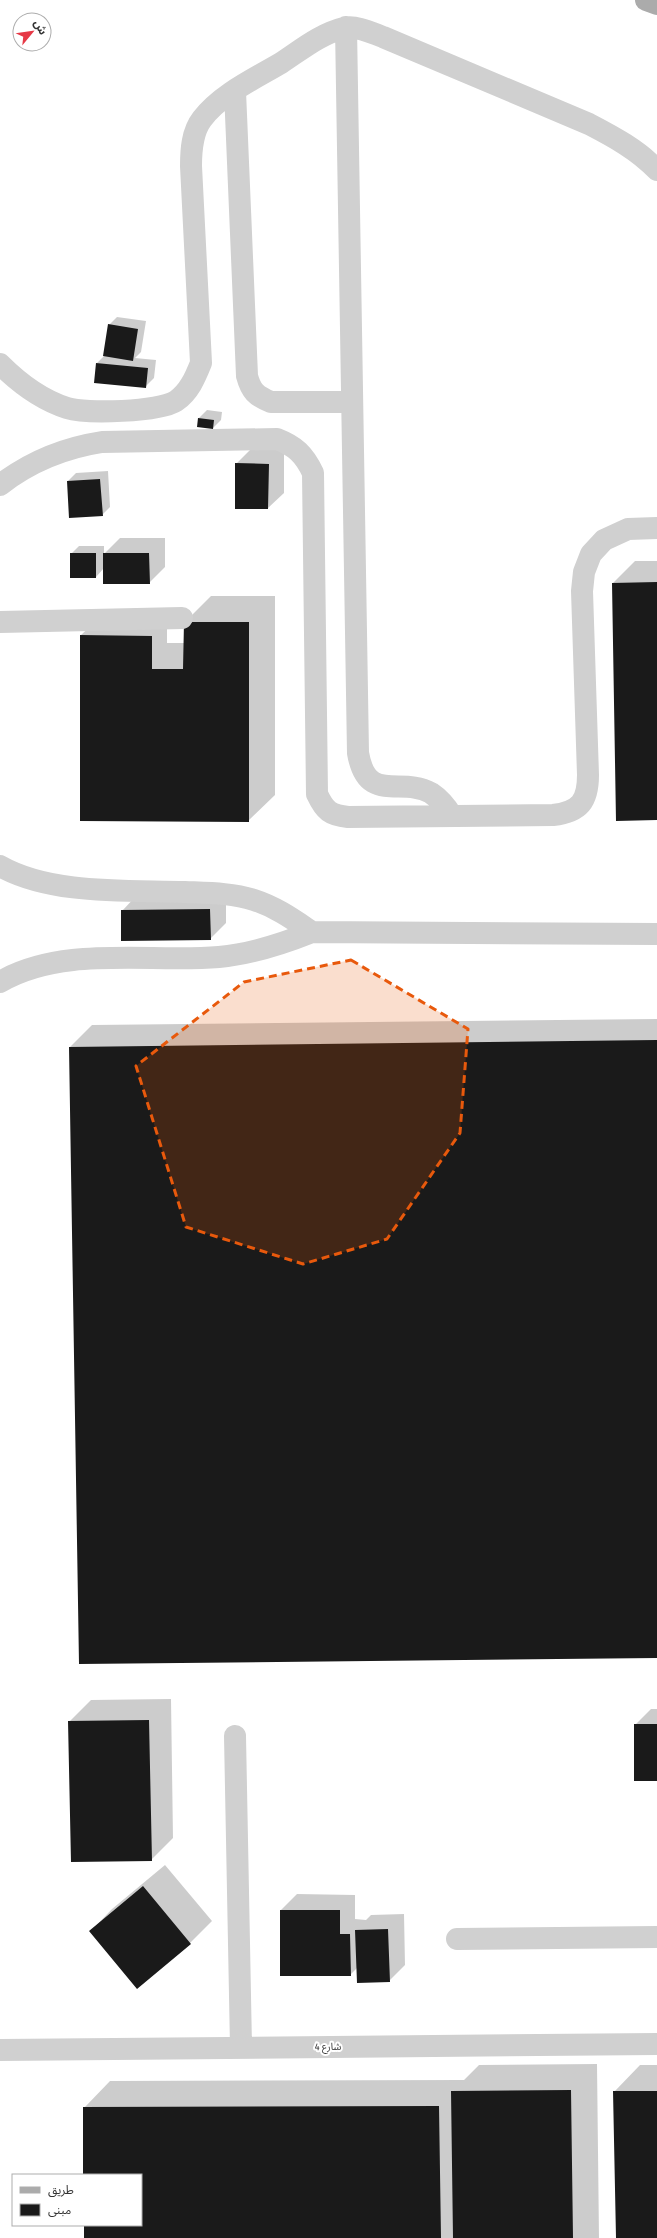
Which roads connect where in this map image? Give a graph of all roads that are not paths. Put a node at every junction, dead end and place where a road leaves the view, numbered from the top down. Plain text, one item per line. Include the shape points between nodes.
1 (646, 0) edge
2 (657, 4) edge
3 (346, 28) junction
4 (235, 91) junction
5 (657, 170) edge
6 (0, 364) edge
7 (352, 402) junction
8 (0, 485) edge
9 (657, 528) edge
10 (182, 618) dead end
11 (0, 622) edge
12 (452, 816) junction
13 (0, 866) edge
14 (312, 932) junction
15 (657, 934) edge
16 (0, 982) edge
17 (235, 1736) dead end
18 (657, 1937) edge
19 (457, 1939) dead end
20 (657, 2044) edge
21 (241, 2047) junction
22 (0, 2050) edge

1 - 2 main road
3 - 4 lane via 320,37
3 - 5 lane via 383,36 590,124 646,158
3 - 7 lane
4 - 6 lane via 201,120 192,142 190,166 201,355 201,363 192,385 175,401 154,409 86,411 66,408 36,393 14,378
4 - 7 lane via 250,388 258,397 271,402
7 - 12 lane via 360,769 371,781 386,787 414,788 430,792 443,802
8 - 12 lane via 37,460 79,446 102,442 277,439 293,445 305,457 313,472 317,794 323,807 334,815
9 - 12 lane via 628,529 604,540 592,554 584,572 582,591 588,791 581,805 569,814
10 - 11 lane
13 - 14 lane via 39,882 73,887 221,893 254,900 285,913
14 - 15 lane
14 - 16 lane via 250,953 218,957 120,957 74,960 39,967
17 - 21 lane
18 - 19 lane
20 - 21 lane, شارع 4
21 - 22 lane, شارع 4

